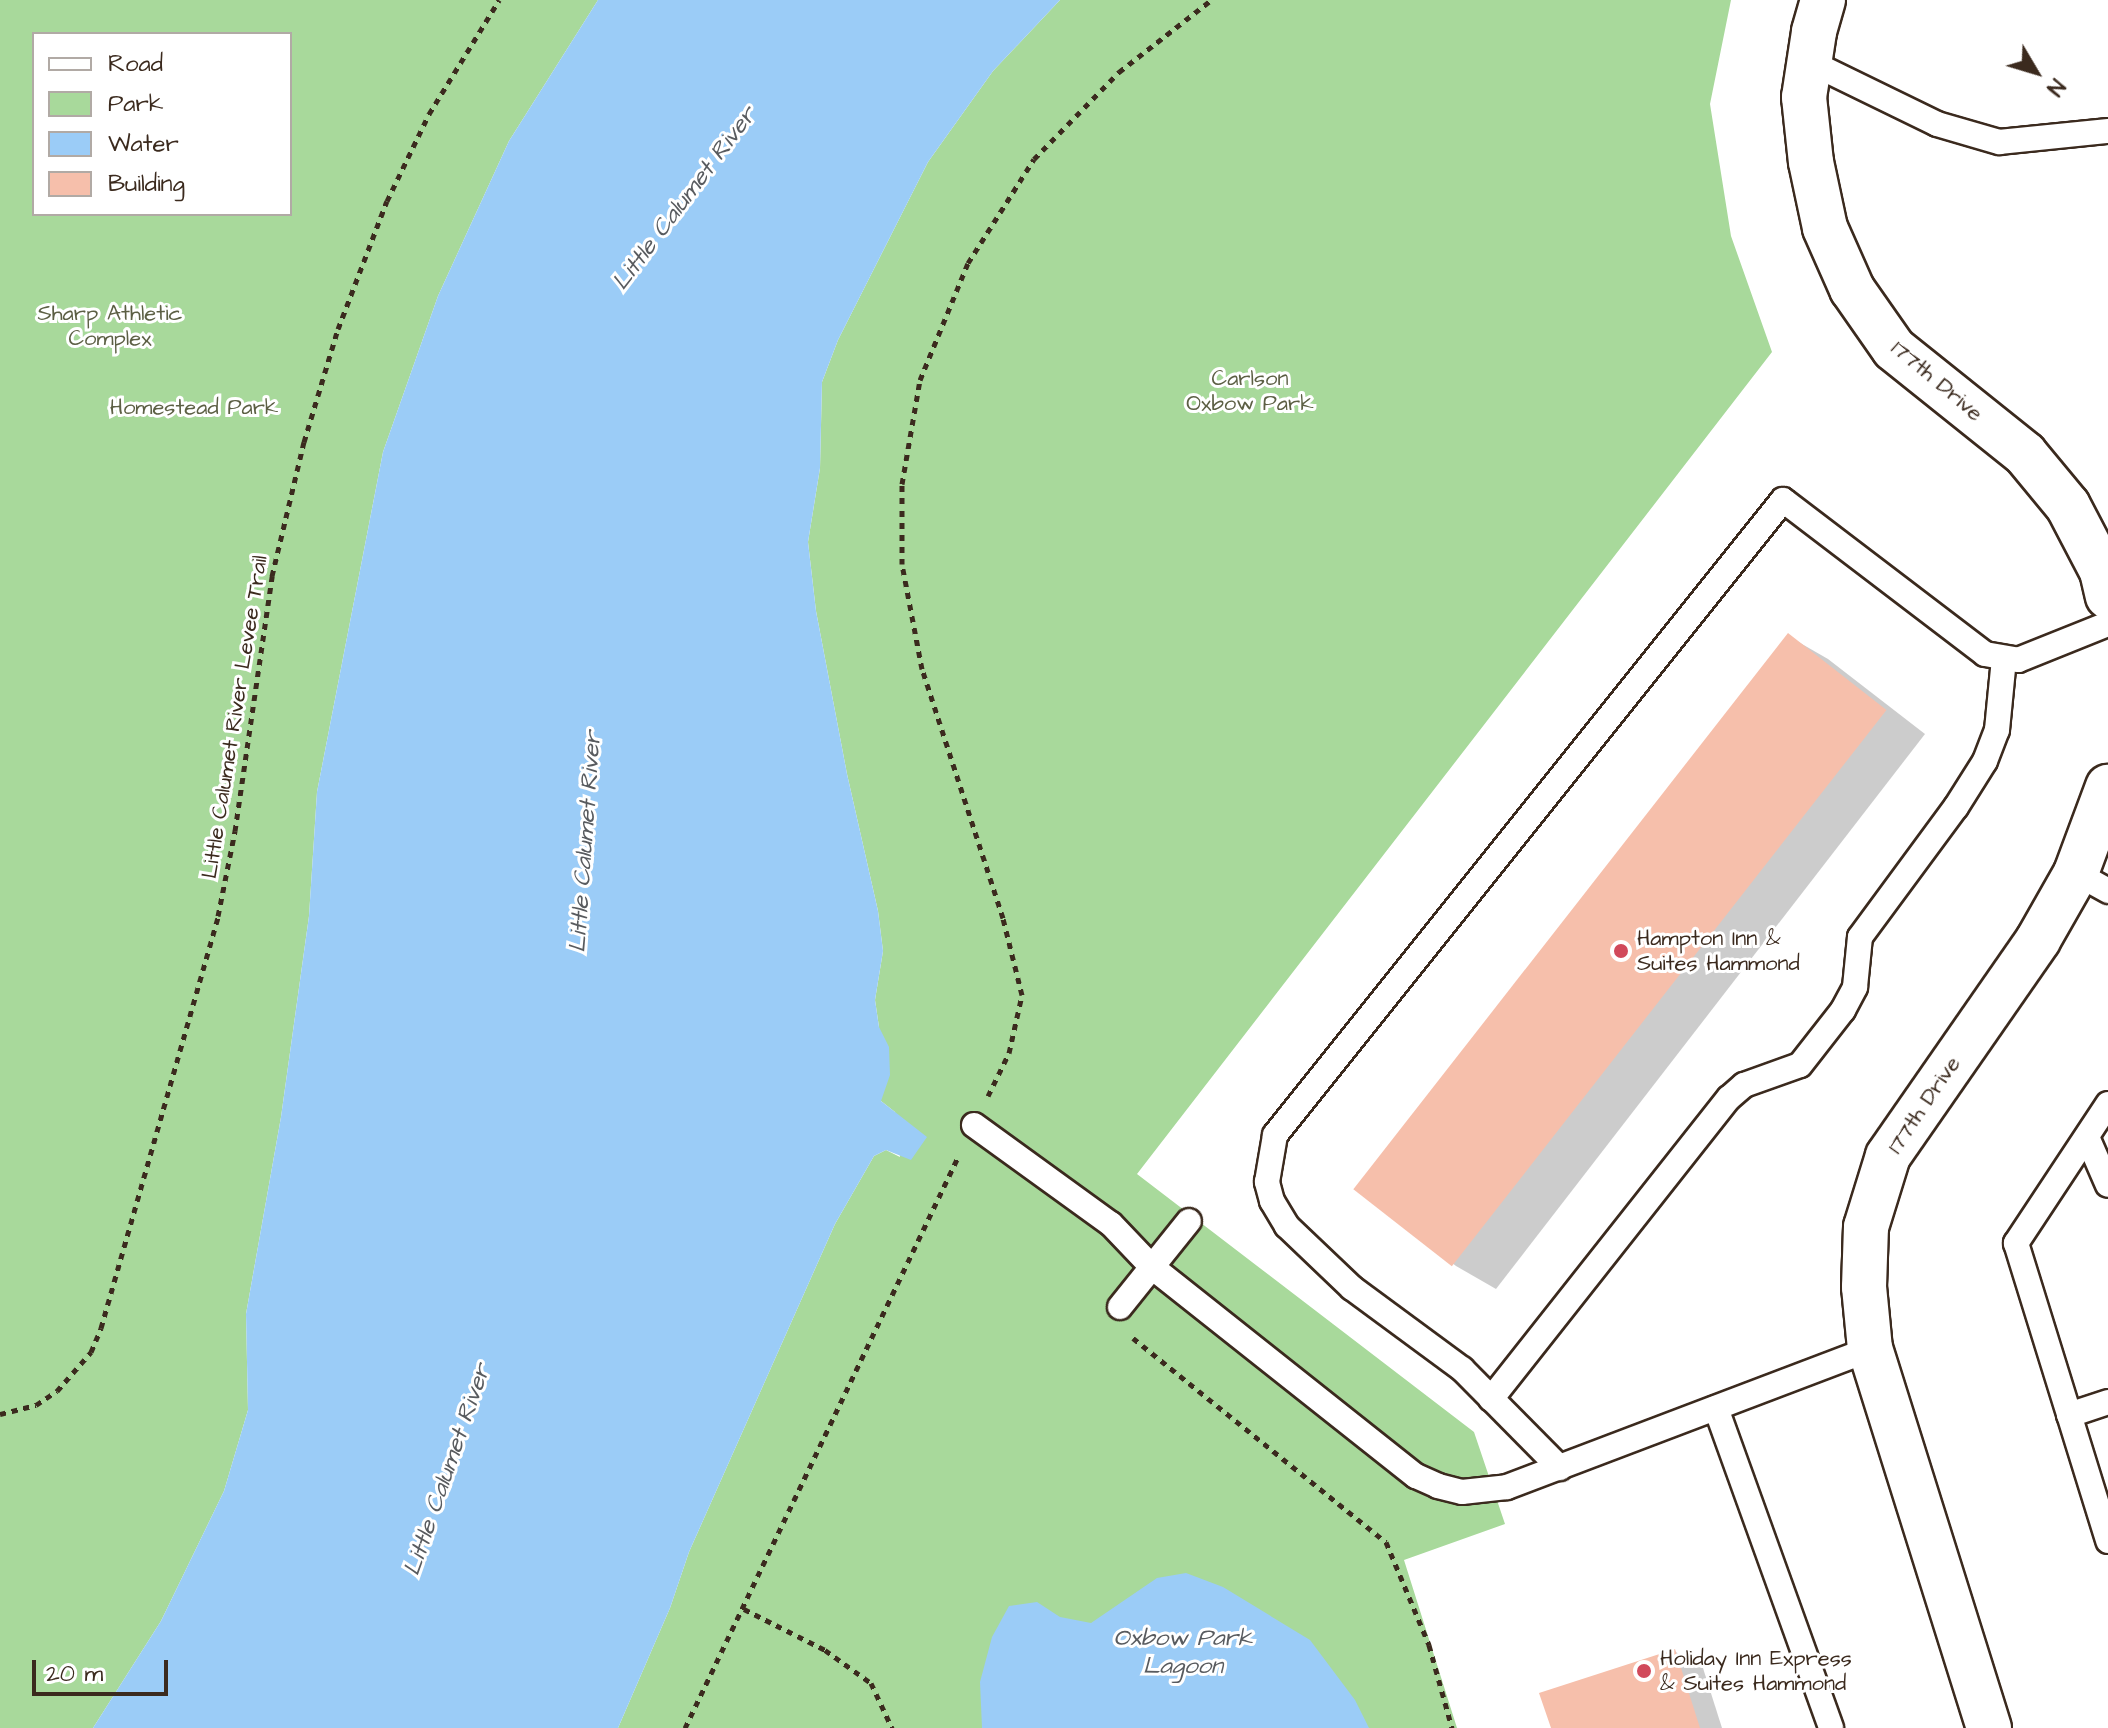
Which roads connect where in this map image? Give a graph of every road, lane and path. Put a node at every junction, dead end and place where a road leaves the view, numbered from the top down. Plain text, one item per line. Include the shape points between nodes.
1 (499, 0) edge
2 (1211, 0) edge
3 (1823, 0) edge
4 (1810, 62) junction
5 (2108, 131) edge
6 (2108, 596) edge
7 (2108, 624) edge
8 (2004, 659) junction
9 (2108, 787) edge
10 (2092, 882) edge
11 (2108, 1104) edge
12 (974, 1125) junction
13 (2087, 1137) junction
14 (2108, 1185) edge
15 (1189, 1221) dead end
16 (1152, 1267) junction
17 (1120, 1307) joint
18 (1870, 1349) junction
19 (1491, 1399) junction
20 (2108, 1402) edge
21 (1716, 1408) junction
22 (0, 1414) edge
23 (2069, 1415) junction
24 (1560, 1468) junction
25 (2098, 1474) edge
26 (2108, 1541) edge
27 (744, 1609) junction
28 (685, 1728) edge
29 (892, 1728) edge
30 (1452, 1728) edge
31 (1831, 1728) edge
32 (1989, 1728) edge

1 - 22 path, Little Calumet River Levee Trail via 429,114 387,201 304,442 272,576 218,916 101,1328 91,1352 57,1391 36,1405
2 - 12 path via 1119,72 1034,159 968,263 920,380 902,484 902,564 922,669 1003,918 1022,995 1009,1053
3 - 4 street, 177th Drive
4 - 5 lane via 1937,124 1999,142
4 - 6 street, 177th Drive via 1804,97 1811,162 1825,228 1852,289 1894,349 2025,454 2068,506 2102,571
7 - 8 lane via 2018,660
8 - 19 lane via 1997,730 1985,761 1860,937 1855,987 1843,1010 1800,1065 1744,1085 1729,1098
8 - 19 lane via 1985,654 1783,500 1275,1135 1267,1182 1287,1226 1352,1288 1462,1369
9 - 10 street, 177th Drive
10 - 18 street, 177th Drive via 2038,940 1888,1156 1866,1227
11 - 13 lane
12 - 16 lane via 1111,1224
12 - 27 path
13 - 14 lane
13 - 23 lane via 2016,1243
15 - 16 lane
16 - 17 lane
16 - 24 lane via 1416,1476 1462,1492 1483,1492
17 - 30 path via 1114,1322 1386,1542 1429,1645
18 - 21 lane
18 - 32 street, 177th Drive
19 - 24 lane
20 - 23 lane
21 - 24 lane
21 - 31 lane
23 - 25 lane
25 - 26 lane
27 - 28 path
27 - 29 path via 825,1650 871,1683

